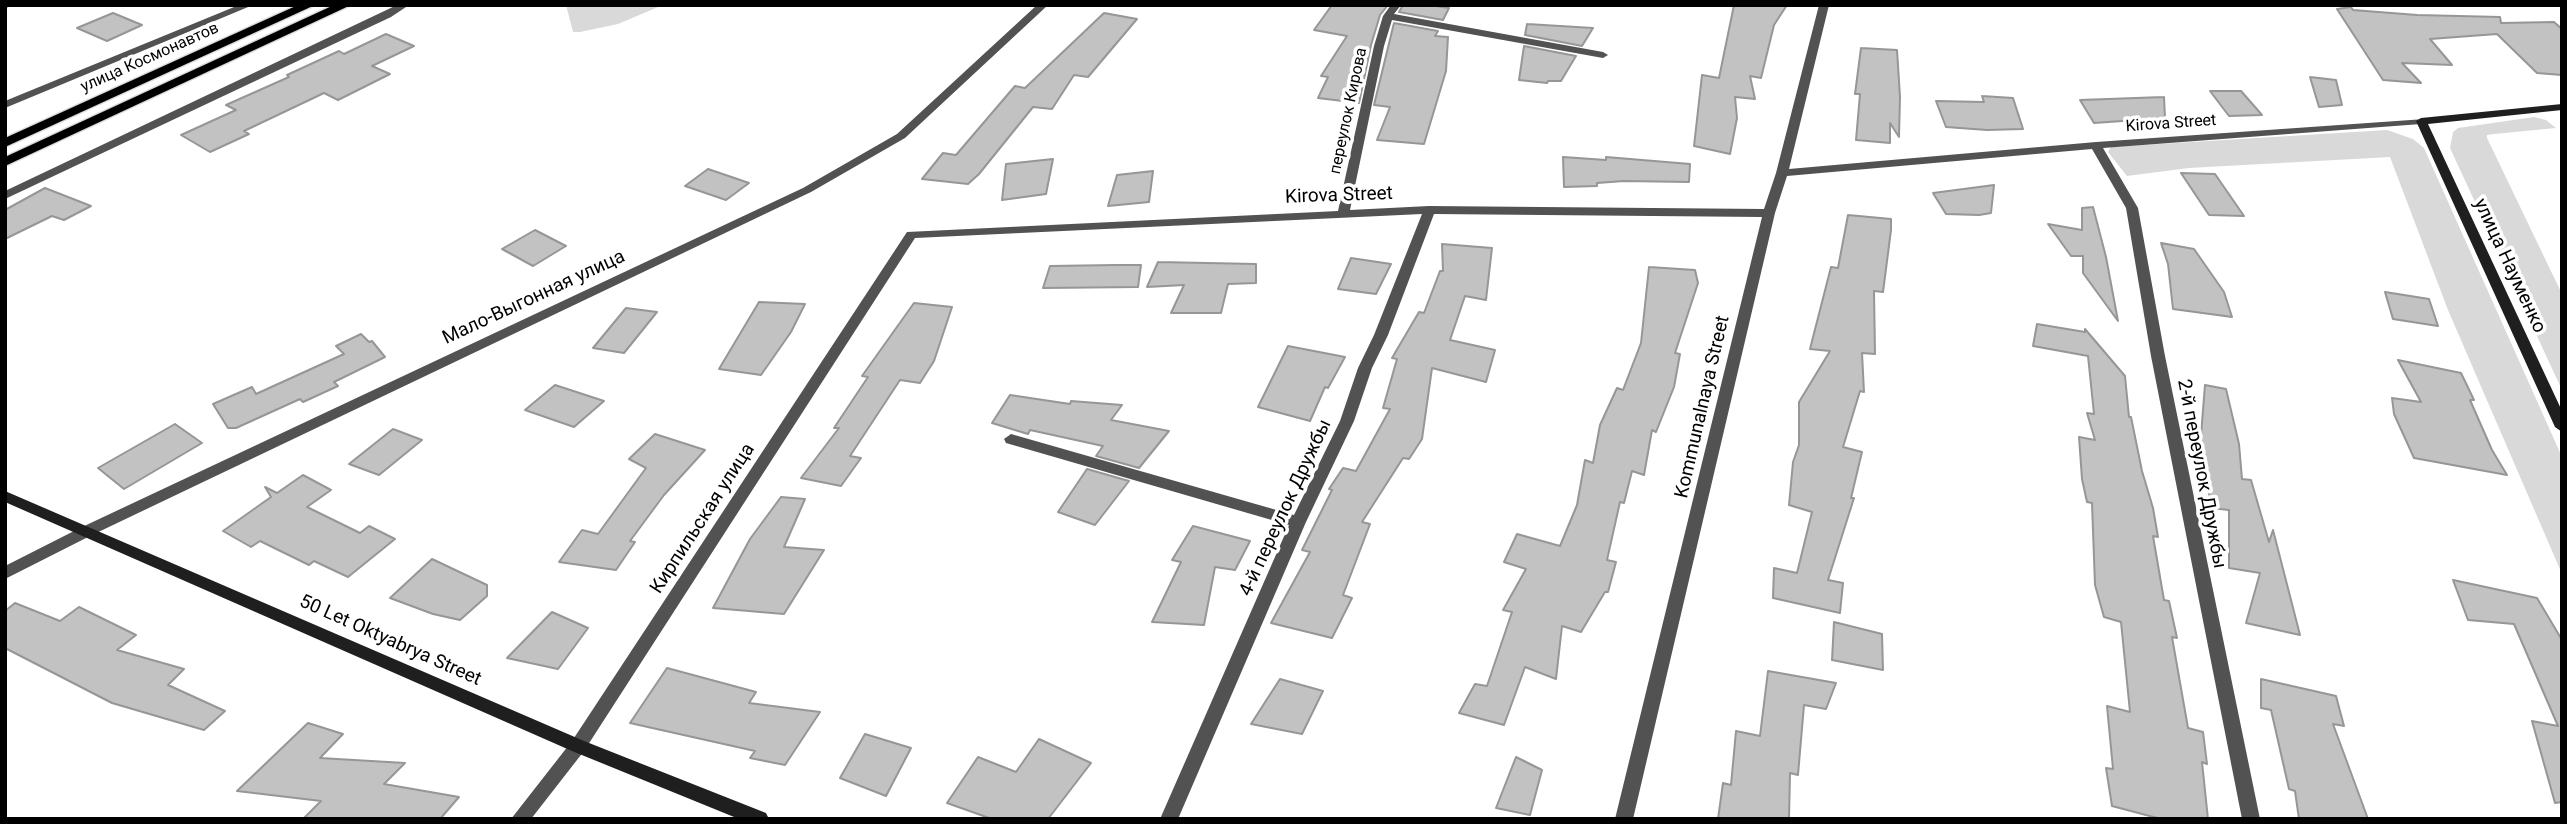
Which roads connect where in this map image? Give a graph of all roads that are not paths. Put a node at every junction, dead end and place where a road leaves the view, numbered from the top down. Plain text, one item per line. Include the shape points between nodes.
1 (248, 5) edge
2 (310, 5) edge
3 (345, 5) edge
4 (404, 5) edge
5 (1043, 5) edge
6 (1396, 5) edge
7 (1824, 5) edge
8 (1388, 16) junction
9 (1603, 55) dead end
10 (5, 106) edge
11 (2562, 107) edge
12 (2421, 121) junction
13 (5, 143) edge
14 (2096, 145) junction
15 (5, 162) edge
16 (1783, 173) junction
17 (5, 196) edge
18 (1429, 211) junction
19 (1343, 213) junction
20 (1769, 213) junction
21 (911, 235) joint
22 (2562, 427) edge
23 (1010, 439) dead end
24 (5, 496) edge
25 (1298, 522) junction
26 (85, 532) junction
27 (5, 573) edge
28 (578, 746) junction
29 (520, 819) edge
30 (760, 819) edge
31 (1169, 819) edge
32 (1624, 819) edge
33 (2250, 819) edge

1 - 10 street
2 - 13 main road, улица Космонавтов
3 - 15 main road
4 - 17 street
5 - 26 street, Мало-Выгонная улица via 901,136 807,190
6 - 8 street, переулок Кирова
7 - 16 street, Kommunalnaya Street
8 - 9 street
8 - 19 street, переулок Кирова
11 - 12 main road, Kirova Street
12 - 14 street, Kirova Street
12 - 22 main road, улица Науменко
14 - 16 street, Kirova Street
14 - 33 street, 2-й переулок Дружбы via 2132,208
16 - 20 street, Kommunalnaya Street
18 - 19 street, Kirova Street
18 - 20 street, Kirova Street
18 - 25 street, 4-й переулок Дружбы via 1348,421
19 - 21 street, Kirova Street
20 - 32 street, Kommunalnaya Street
21 - 28 street, Кирпильская улица
23 - 25 street
24 - 26 main road, 50 Let Oktyabrya Street
25 - 31 street, 4-й переулок Дружбы
26 - 27 street, Мало-Выгонная улица
26 - 28 main road, 50 Let Oktyabrya Street
28 - 29 street, Кирпильская улица
28 - 30 main road, 50 Let Oktyabrya Street

